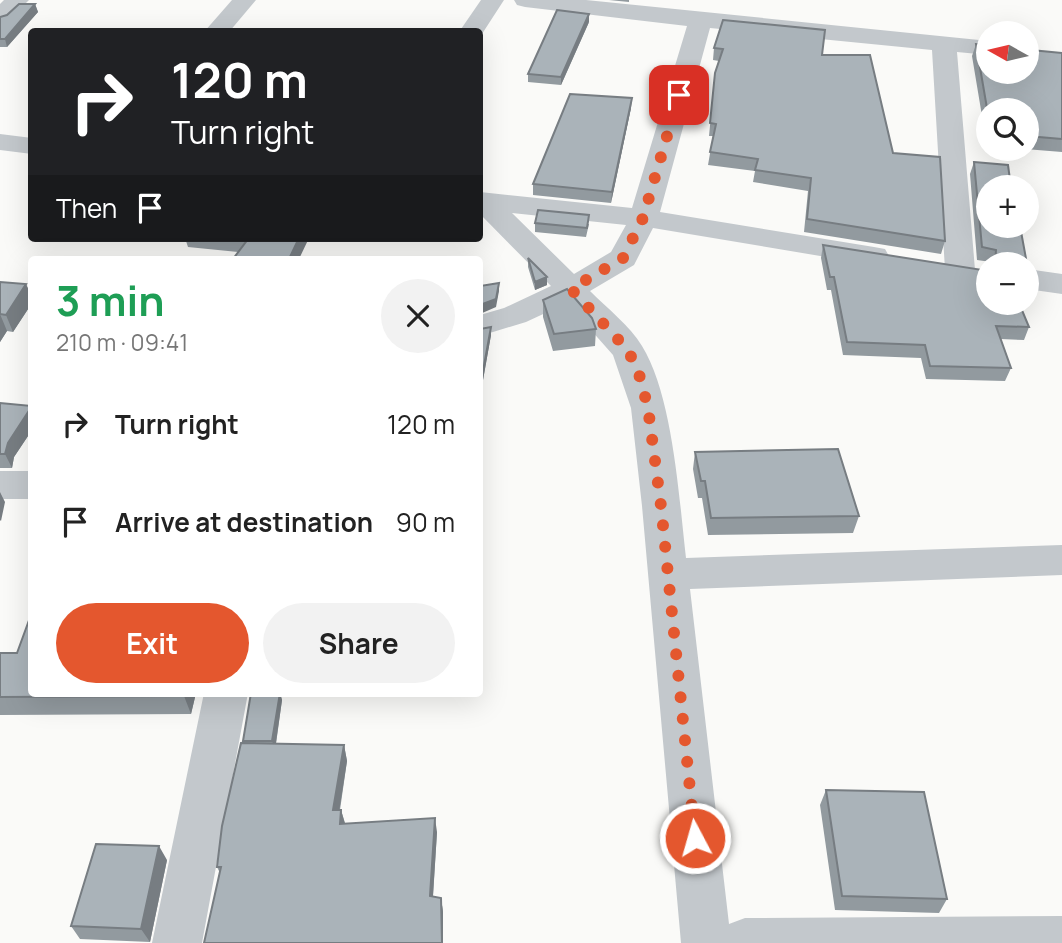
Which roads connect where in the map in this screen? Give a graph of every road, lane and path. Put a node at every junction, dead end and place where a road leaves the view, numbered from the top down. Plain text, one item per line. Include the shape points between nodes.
1 (18, 0) edge
2 (245, 0) edge
3 (494, 0) edge
4 (525, 0) edge
5 (0, 16) edge
6 (700, 20) junction
7 (220, 28) edge
8 (474, 28) edge
9 (944, 43) junction
10 (976, 47) edge
11 (0, 142) edge
12 (28, 146) edge
13 (483, 201) edge
14 (483, 203) edge
15 (643, 218) junction
16 (947, 268) edge
17 (1039, 281) edge
18 (1062, 284) edge
19 (571, 289) junction
20 (483, 325) edge
21 (0, 485) edge
22 (28, 485) edge
23 (1062, 560) edge
24 (666, 574) junction
25 (225, 697) edge
26 (1062, 941) edge
27 (177, 943) edge
28 (706, 943) edge
29 (745, 943) edge

1 - 5 street
2 - 7 street
3 - 8 street
4 - 6 street
6 - 9 street
6 - 15 street
9 - 10 street
9 - 16 street
11 - 12 street
13 - 15 street
14 - 19 street
15 - 16 street
15 - 19 street via 623,258
17 - 18 street
19 - 20 street
19 - 24 street via 628,350 639,374 653,443
21 - 22 street
23 - 24 street
24 - 28 street
25 - 27 street
26 - 29 street

